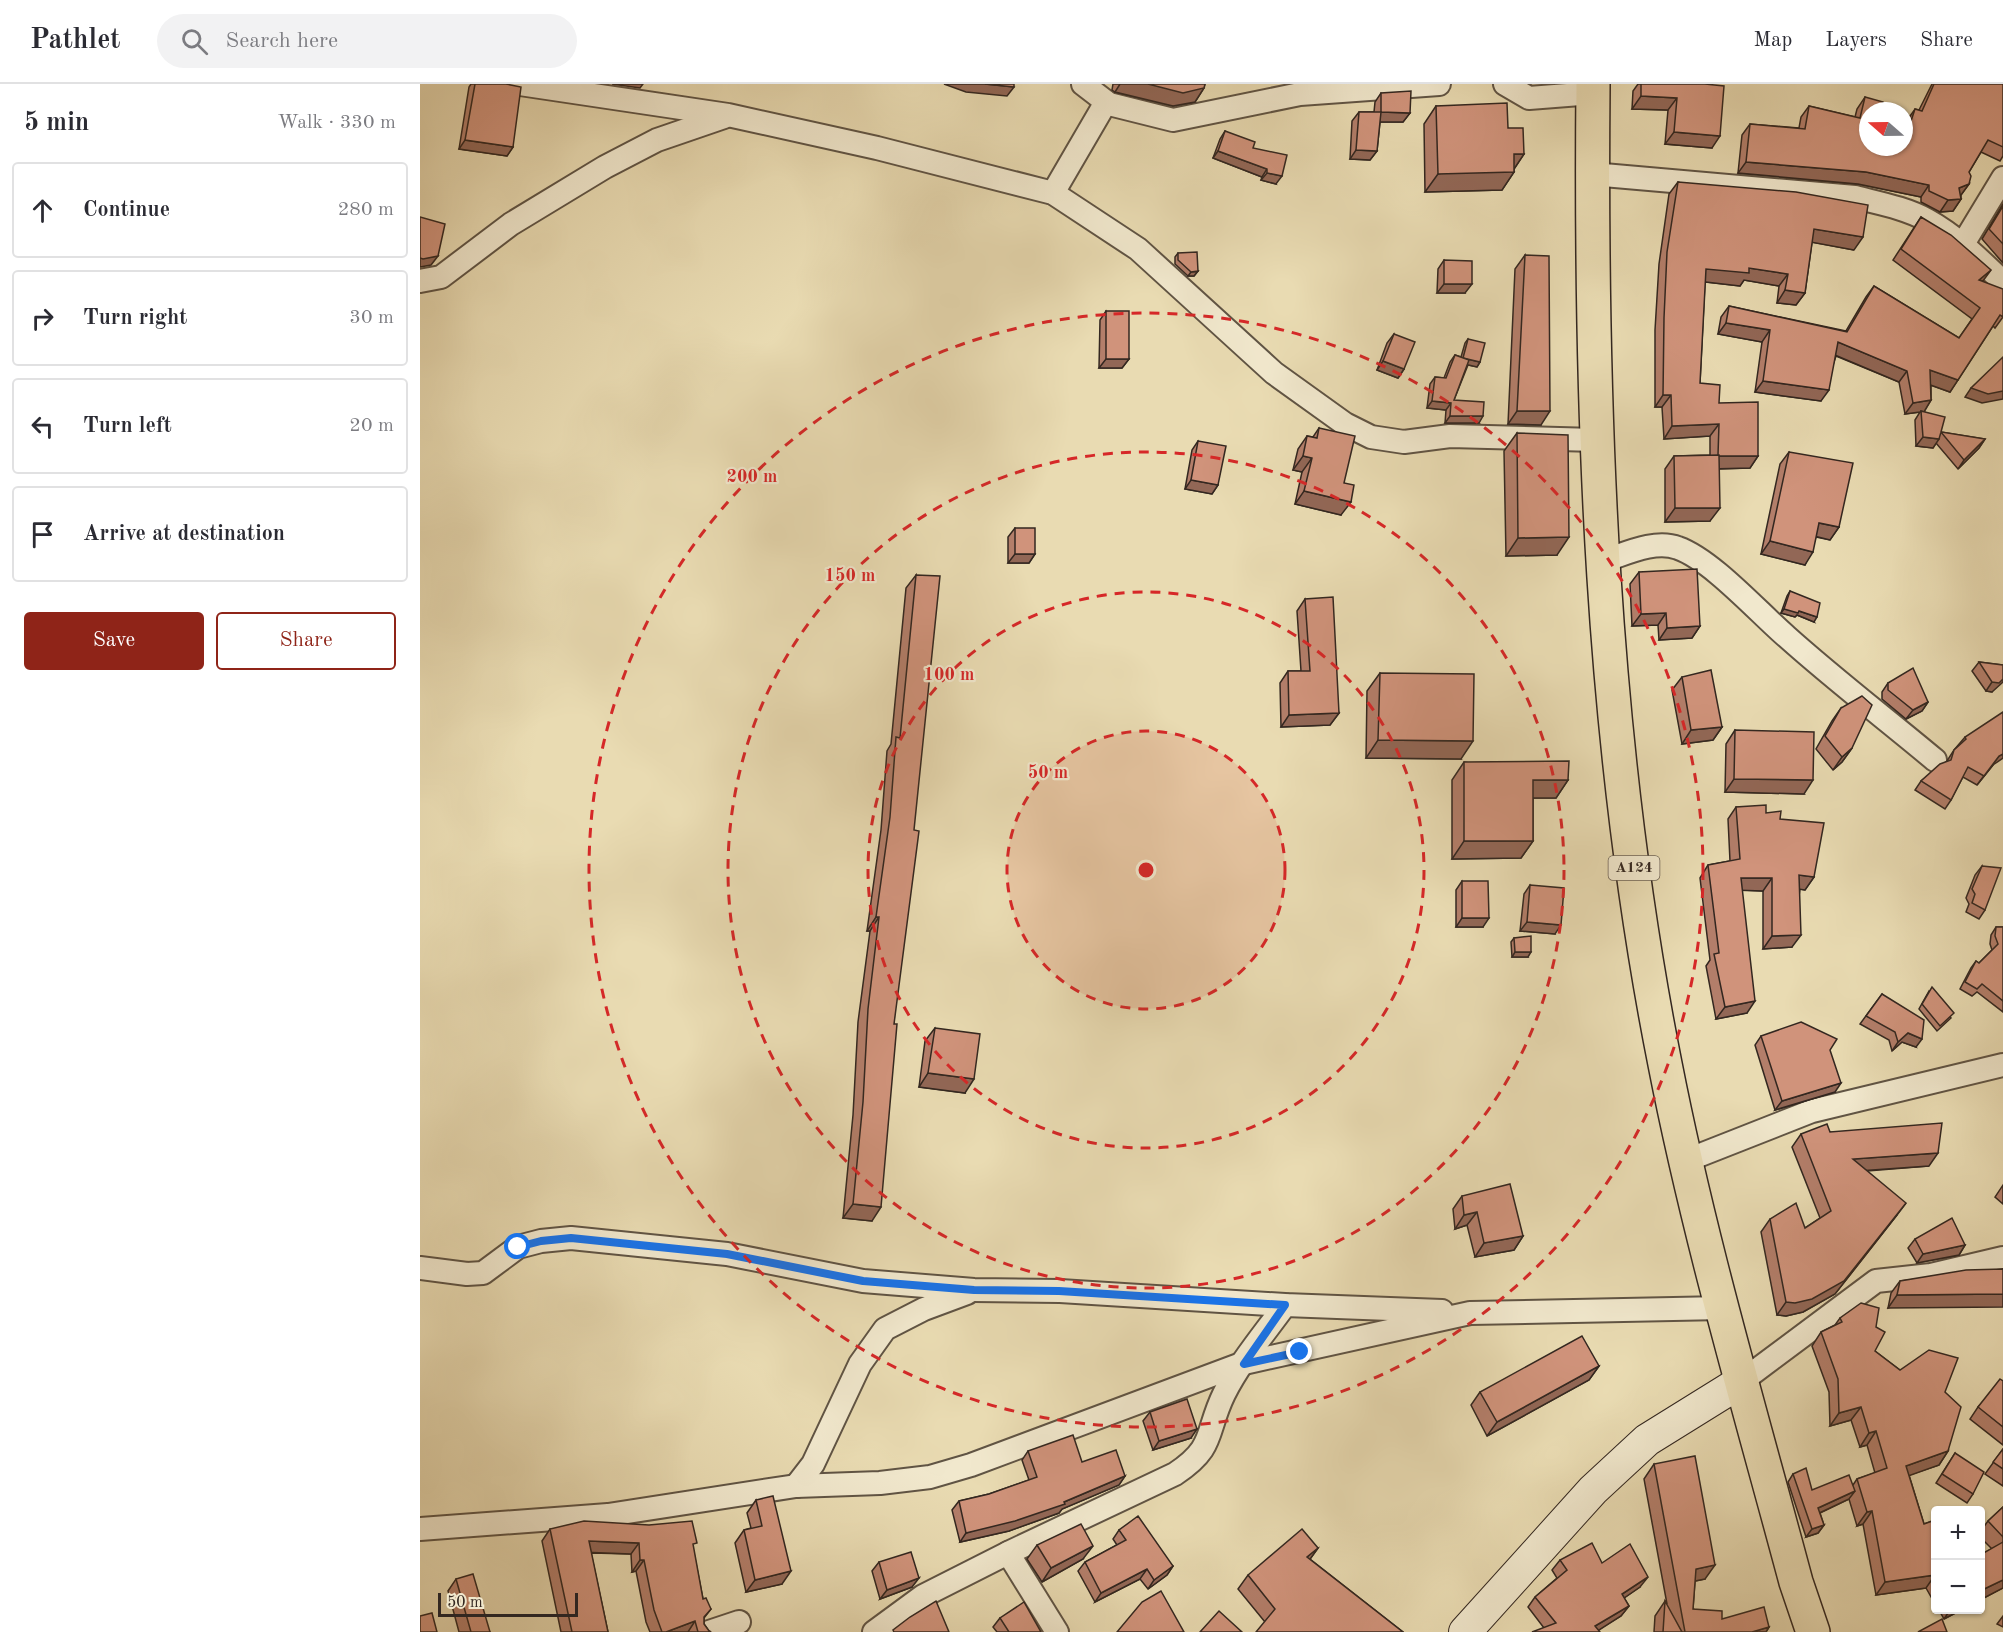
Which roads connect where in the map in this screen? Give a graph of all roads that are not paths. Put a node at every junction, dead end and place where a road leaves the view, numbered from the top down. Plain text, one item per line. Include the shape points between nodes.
1 (520, 84) edge
2 (1083, 84) edge
3 (1439, 84) edge
4 (1505, 84) edge
5 (548, 86) edge
6 (1593, 89) edge
7 (1106, 102) junction
8 (728, 116) junction
9 (1592, 174) junction
10 (2003, 178) edge
11 (1053, 193) junction
12 (1963, 244) junction
13 (420, 281) edge
14 (2003, 282) edge
15 (1595, 441) junction
16 (1603, 561) junction
17 (1935, 760) dead end
18 (2003, 1065) edge
19 (1685, 1161) junction
20 (2003, 1258) edge
21 (420, 1268) edge
22 (974, 1290) junction
23 (1285, 1305) junction
24 (1723, 1308) junction
25 (1470, 1313) junction
26 (1244, 1364) junction
27 (1742, 1381) junction
28 (796, 1486) junction
29 (420, 1529) edge
30 (1008, 1553) junction
31 (739, 1622) dead end
32 (709, 1632) edge
33 (874, 1632) edge
34 (1057, 1632) edge
35 (1465, 1632) edge
36 (1813, 1632) edge

1 - 5 street
2 - 7 street
3 - 7 street via 1300,94 1184,120 1164,119
4 - 6 street via 1529,98
5 - 8 street
6 - 9 highway, A124
7 - 11 street
8 - 11 street via 877,148
8 - 13 street via 657,140 605,167 511,224 441,278
9 - 12 street via 1855,197 1925,219
9 - 15 highway, A124
10 - 12 street
11 - 15 street via 1138,249 1274,373 1345,424 1371,437 1404,442 1450,436
12 - 14 street
15 - 16 highway, A124
16 - 17 street via 1663,545 1692,555
16 - 19 highway, A124 via 1612,689 1642,932
18 - 19 street via 1812,1111
19 - 24 highway, A124
20 - 27 street via 1931,1275 1876,1281
21 - 22 street via 483,1273 518,1247 571,1238 727,1254 863,1281
22 - 23 street via 1059,1291
22 - 28 street via 885,1329 860,1364 813,1464
23 - 25 street
23 - 26 street
24 - 25 street
24 - 27 highway, A124
25 - 26 street
26 - 28 street via 930,1477
26 - 30 street via 1224,1395 1206,1445 1195,1461
27 - 35 street via 1647,1440 1593,1490
27 - 36 highway, A124
28 - 29 street via 608,1515
30 - 33 street via 923,1596
30 - 34 street
31 - 32 street

